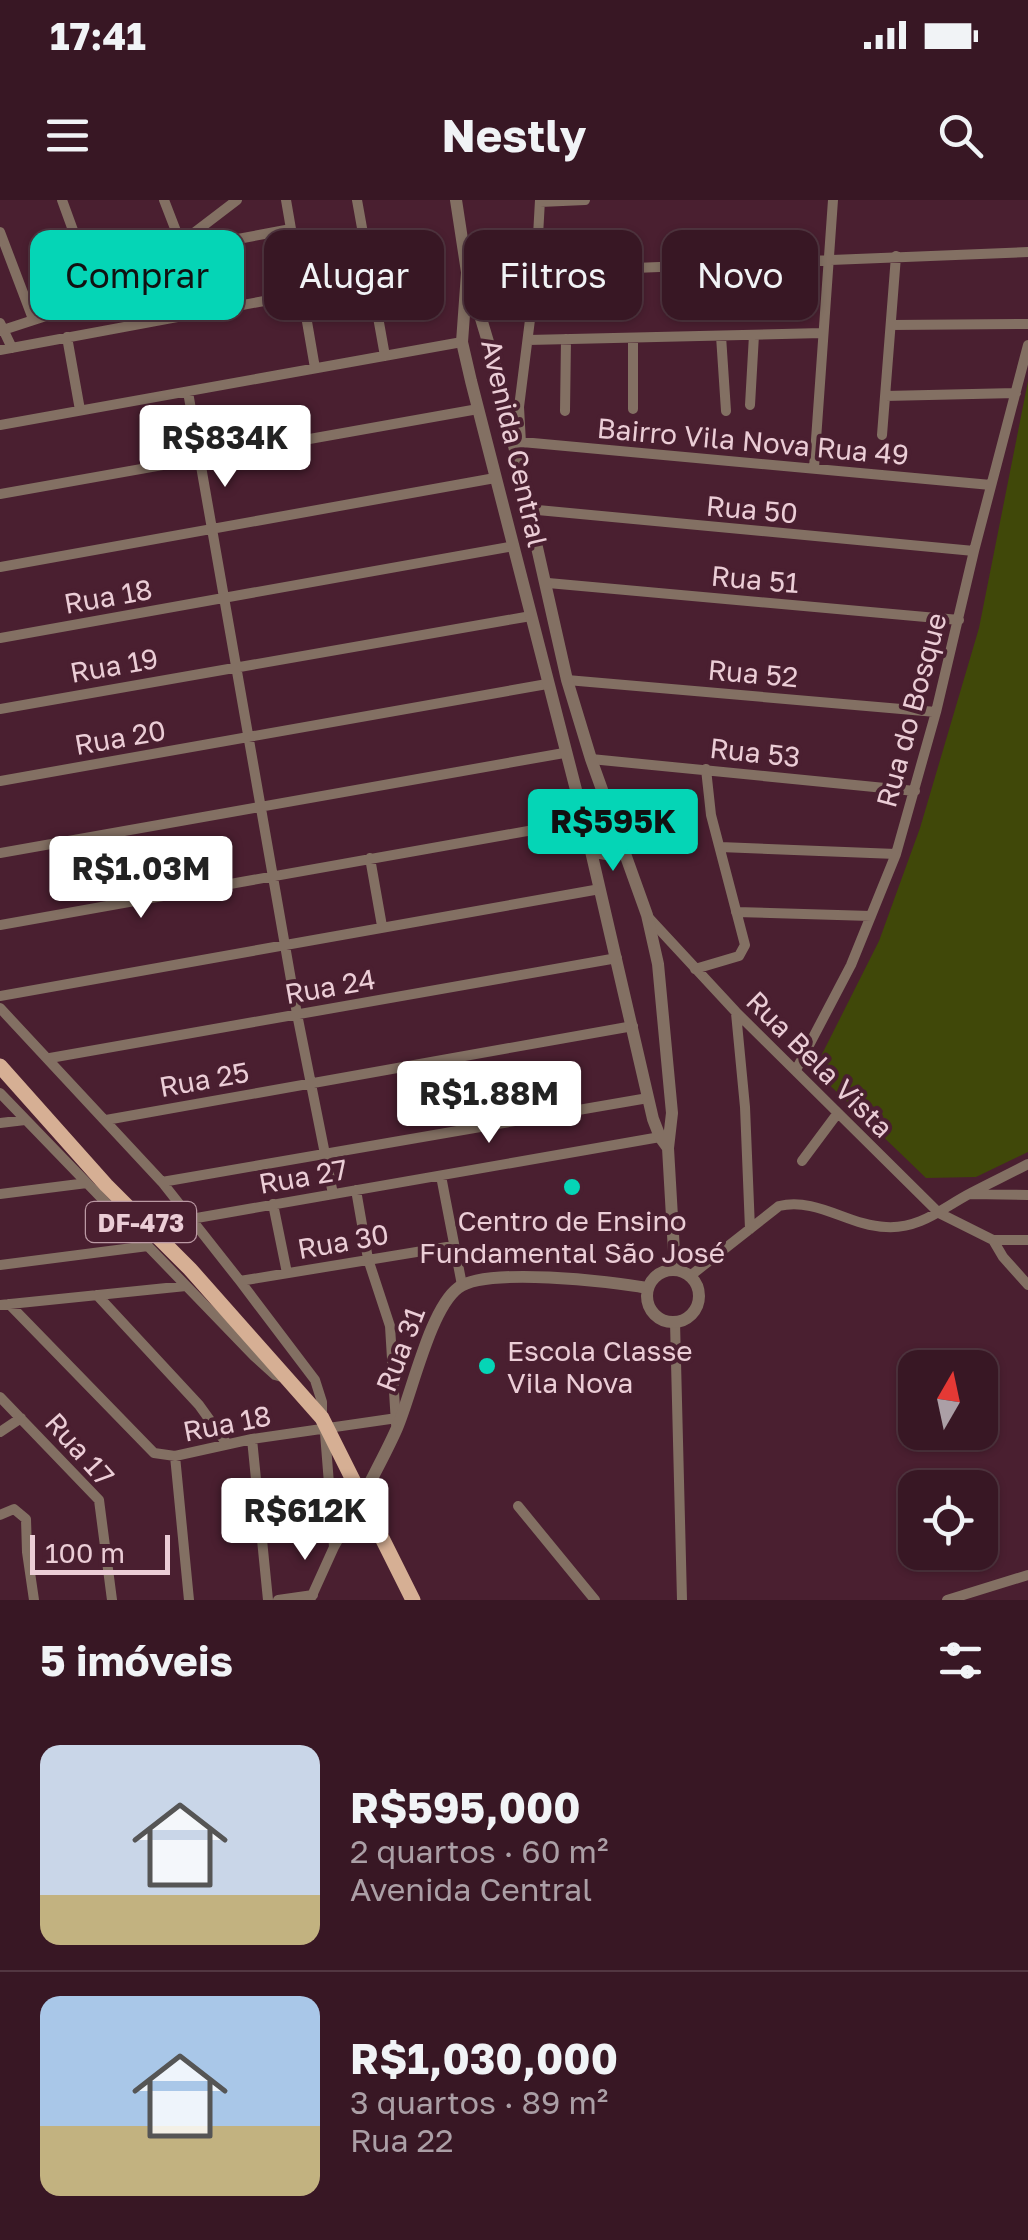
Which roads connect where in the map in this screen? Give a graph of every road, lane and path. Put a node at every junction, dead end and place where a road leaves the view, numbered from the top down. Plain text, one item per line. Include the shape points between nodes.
1 (62, 200) edge
2 (164, 200) edge
3 (237, 200) edge
4 (286, 200) edge
5 (356, 200) edge
6 (456, 200) edge
7 (584, 200) edge
8 (833, 200) edge
9 (540, 201) edge
10 (291, 229) joint
11 (73, 230) edge
12 (175, 230) edge
13 (198, 230) edge
14 (538, 230) edge
15 (0, 232) edge
16 (244, 238) edge
17 (464, 252) edge
18 (1028, 252) edge
19 (896, 256) junction
20 (829, 258) junction
21 (642, 267) edge
22 (30, 311) edge
23 (464, 314) edge
24 (30, 320) edge
25 (163, 320) edge
26 (307, 320) edge
27 (484, 320) edge
28 (530, 320) edge
29 (1028, 324) edge
30 (891, 326) junction
31 (2, 328) edge
32 (822, 334) junction
33 (754, 335) junction
34 (721, 336) junction
35 (67, 337) junction
36 (566, 339) junction
37 (528, 340) junction
38 (634, 340) junction
39 (462, 342) junction
40 (1028, 345) edge
41 (6, 349) edge
42 (385, 356) junction
43 (316, 368) junction
44 (498, 375) junction
45 (471, 381) junction
46 (188, 392) junction
47 (1016, 393) junction
48 (886, 396) junction
49 (750, 406) dead end
50 (478, 409) junction
51 (80, 410) junction
52 (633, 410) dead end
53 (565, 411) dead end
54 (726, 411) dead end
55 (0, 425) edge
56 (882, 435) dead end
57 (516, 442) junction
58 (198, 458) junction
59 (814, 468) junction
60 (495, 478) junction
61 (991, 485) junction
62 (0, 494) edge
63 (527, 509) junction
64 (211, 529) junction
65 (514, 546) junction
66 (974, 551) junction
67 (0, 567) edge
68 (548, 583) junction
69 (223, 599) junction
70 (530, 616) junction
71 (959, 620) junction
72 (0, 638) edge
73 (235, 666) junction
74 (567, 680) junction
75 (548, 684) junction
76 (0, 709) edge
77 (936, 712) junction
78 (248, 737) junction
79 (564, 753) junction
80 (591, 758) junction
81 (706, 769) junction
82 (0, 781) edge
83 (915, 791) junction
84 (260, 808) junction
85 (584, 820) junction
86 (622, 842) junction
87 (720, 847) junction
88 (591, 851) junction
89 (0, 853) edge
90 (896, 854) junction
91 (370, 858) junction
92 (628, 859) junction
93 (595, 867) junction
94 (275, 878) junction
95 (600, 889) junction
96 (736, 912) junction
97 (871, 916) junction
98 (649, 923) junction
99 (0, 925) edge
100 (382, 926) junction
101 (286, 944) junction
102 (617, 958) junction
103 (695, 968) junction
104 (0, 996) edge
105 (0, 1008) edge
106 (736, 1012) junction
107 (297, 1014) junction
108 (633, 1026) junction
109 (50, 1058) junction
110 (0, 1066) edge
111 (796, 1070) junction
112 (310, 1084) junction
113 (0, 1094) edge
114 (648, 1098) junction
115 (838, 1114) junction
116 (25, 1120) junction
117 (106, 1120) junction
118 (0, 1122) edge
119 (664, 1142) junction
120 (324, 1153) junction
121 (802, 1161) dead end
122 (1028, 1164) edge
123 (440, 1176) junction
124 (162, 1182) junction
125 (87, 1183) junction
126 (356, 1190) junction
127 (0, 1194) edge
128 (333, 1194) junction
129 (968, 1194) junction
130 (1028, 1195) edge
131 (273, 1204) junction
132 (938, 1213) junction
133 (191, 1219) junction
134 (750, 1229) junction
135 (993, 1240) junction
136 (1028, 1240) edge
137 (148, 1246) junction
138 (452, 1246) junction
139 (368, 1259) junction
140 (0, 1265) edge
141 (675, 1269) junction
142 (287, 1273) junction
143 (690, 1276) junction
144 (240, 1281) junction
145 (462, 1284) junction
146 (1028, 1285) edge
147 (186, 1286) junction
148 (648, 1288) junction
149 (97, 1295) junction
150 (5, 1304) edge
151 (675, 1322) junction
152 (283, 1377) junction
153 (0, 1397) edge
154 (21, 1418) junction
155 (396, 1424) junction
156 (325, 1425) junction
157 (0, 1432) edge
158 (252, 1439) junction
159 (227, 1444) junction
160 (175, 1456) junction
161 (362, 1496) junction
162 (518, 1506) dead end
163 (0, 1515) edge
164 (332, 1515) junction
165 (349, 1520) junction
166 (334, 1547) junction
167 (1028, 1576) edge
168 (312, 1598) edge
169 (34, 1600) edge
170 (112, 1600) edge
171 (189, 1600) edge
172 (268, 1600) edge
173 (278, 1600) edge
174 (413, 1600) edge
175 (595, 1600) edge
176 (682, 1600) edge
177 (948, 1600) edge

1 - 11 street
2 - 12 street
3 - 13 street
4 - 10 street
5 - 42 street
6 - 17 street
7 - 9 street
8 - 20 street
9 - 14 street
10 - 16 street
15 - 22 street
18 - 19 street
19 - 20 street
19 - 30 street
20 - 21 street
20 - 32 street
23 - 39 street, Avenida Central
24 - 31 street
25 - 35 street
26 - 43 street
27 - 44 street, Avenida Central
28 - 37 street
29 - 30 street
30 - 48 street
31 - 41 street
32 - 33 street
32 - 59 street
33 - 34 street
33 - 49 street
34 - 38 street
34 - 54 street
35 - 41 street
35 - 51 street
36 - 37 street
36 - 38 street
36 - 53 street
37 - 57 street
38 - 52 street
39 - 42 street
39 - 45 street, Avenida Central
40 - 47 street, Rua do Bosque
42 - 43 street
43 - 46 street
44 - 45 street
44 - 57 street, Avenida Central
45 - 50 street, Avenida Central
46 - 51 street
46 - 58 street
47 - 48 street
47 - 61 street, Rua do Bosque
48 - 56 street
50 - 58 street
50 - 60 street, Avenida Central
51 - 55 street
57 - 59 street, Bairro Vila Nova Rua 49
57 - 63 street, Avenida Central
58 - 62 street
58 - 64 street
59 - 61 street, Bairro Vila Nova Rua 49
60 - 64 street
60 - 65 street, Avenida Central
61 - 66 street, Rua do Bosque
63 - 66 street, Rua 50
63 - 68 street, Avenida Central
64 - 67 street
64 - 69 street
65 - 69 street, Rua 18
65 - 70 street, Avenida Central
66 - 71 street, Rua do Bosque
68 - 71 street, Rua 51
68 - 74 street, Avenida Central
69 - 72 street, Rua 18
69 - 73 street
70 - 73 street, Rua 19
70 - 75 street, Avenida Central
71 - 77 street, Rua do Bosque
73 - 76 street, Rua 19
73 - 78 street
74 - 77 street, Rua 52
74 - 80 street, Avenida Central
75 - 78 street, Rua 20
75 - 79 street, Avenida Central
77 - 83 street, Rua do Bosque
78 - 82 street, Rua 20
78 - 84 street
79 - 84 street
79 - 85 street, Avenida Central
80 - 81 street, Rua 53
80 - 86 street, Avenida Central
81 - 83 street, Rua 53
81 - 87 street
83 - 90 street, Rua do Bosque
84 - 89 street
84 - 94 street
85 - 88 street, Avenida Central
85 - 91 street
86 - 88 street via 606,854
86 - 92 street, Avenida Central
87 - 90 street
87 - 96 street
88 - 93 street, Avenida Central
90 - 97 street, Rua do Bosque
91 - 94 street
91 - 100 street
92 - 93 street via 609,858
92 - 98 street, Avenida Central
93 - 95 street, Avenida Central
94 - 99 street
94 - 101 street
95 - 100 street
95 - 102 street, Avenida Central
96 - 97 street
96 - 103 street via 744,952
97 - 111 street, Rua do Bosque
98 - 103 street, Rua Bela Vista
98 - 119 street, Avenida Central via 667,1037 672,1113
100 - 101 street
101 - 104 street
101 - 107 street
102 - 107 street, Rua 24
102 - 108 street, Avenida Central
103 - 106 street, Rua Bela Vista
105 - 109 street
106 - 111 street, Rua Bela Vista
106 - 134 street
107 - 109 street, Rua 24
107 - 112 street
108 - 112 street, Rua 25
108 - 114 street, Avenida Central
109 - 117 street
110 - 152 main road, DF-473
111 - 115 street, Rua Bela Vista
112 - 117 street, Rua 25
112 - 120 street
113 - 116 street
114 - 119 street, Avenida Central
114 - 120 street
115 - 121 street
115 - 132 street, Rua Bela Vista
116 - 118 street
116 - 125 street
117 - 124 street
119 - 123 street, Rua 27
119 - 141 street, Avenida Central
120 - 124 street
120 - 128 street
122 - 129 street
123 - 126 street, Rua 27
123 - 138 street
124 - 133 street
125 - 127 street
125 - 137 street
126 - 128 street, Rua 27
126 - 139 street
128 - 131 street, Rua 27
129 - 130 street
129 - 132 street
131 - 133 street, Rua 27
131 - 142 street
132 - 134 street via 922,1223 883,1228 790,1204
132 - 135 street, Rua Bela Vista
133 - 144 street
134 - 143 street
135 - 136 street
135 - 146 street
137 - 140 street
137 - 147 street
138 - 139 street, Rua 30
138 - 145 street
139 - 142 street, Rua 30
139 - 155 street via 390,1326
141 - 143 street
141 - 148 street via 658,1274
142 - 144 street, Rua 30
143 - 151 street via 698,1290 696,1307
144 - 156 street via 315,1380
145 - 148 street via 503,1277
145 - 155 street, Rua 31 via 444,1304
147 - 149 street
147 - 152 street via 268,1370
148 - 151 street via 653,1313
149 - 150 street
149 - 159 street
150 - 160 street, Rua 18 via 145,1447
151 - 176 street
152 - 156 main road, DF-473
153 - 154 street, Rua 17
154 - 157 street
154 - 170 street, Rua 17 via 100,1500
155 - 156 street, Rua 18
155 - 161 street, Rua 31
156 - 158 street, Rua 18
156 - 161 main road, DF-473
156 - 164 street
158 - 159 street, Rua 18
158 - 172 street
159 - 160 street, Rua 18
160 - 171 street
161 - 165 street
161 - 174 main road, DF-473
162 - 175 street
163 - 169 street via 14,1509 26,1519
164 - 165 street
164 - 166 street
165 - 166 street
166 - 168 street
167 - 177 street
168 - 173 street

